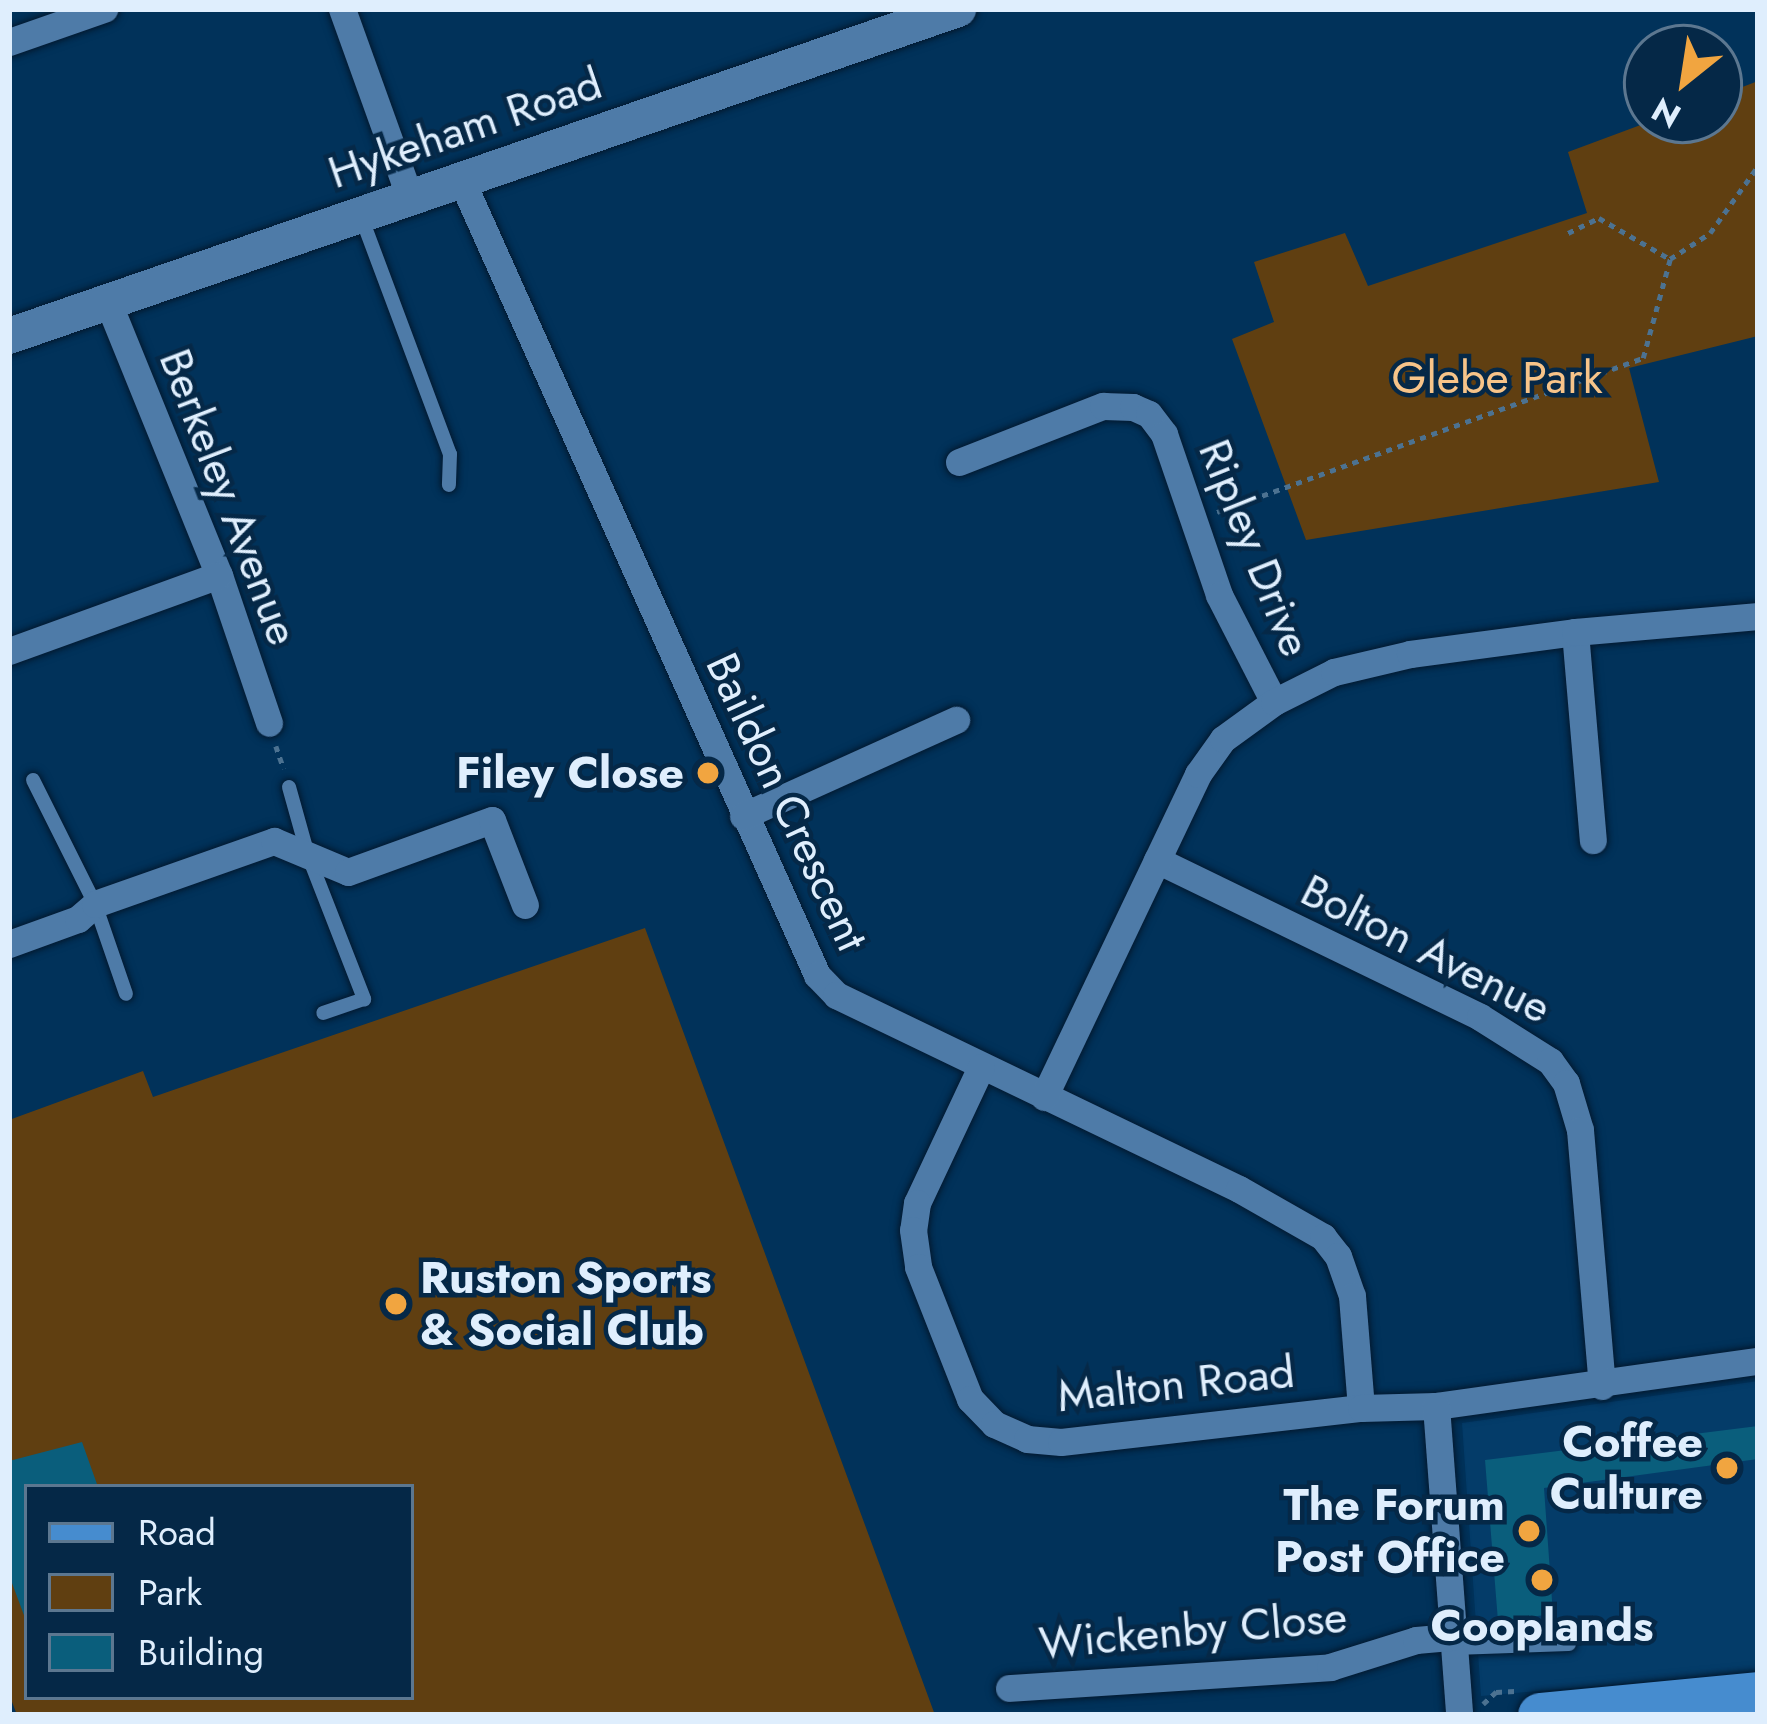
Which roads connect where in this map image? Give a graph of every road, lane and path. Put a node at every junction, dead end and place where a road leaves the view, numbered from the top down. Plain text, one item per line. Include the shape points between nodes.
1 (104, 9) edge
2 (342, 9) edge
3 (956, 10) edge
4 (9, 42) edge
5 (1758, 166) edge
6 (461, 179) junction
7 (410, 198) junction
8 (361, 215) junction
9 (1568, 233) dead end
10 (1670, 259) junction
11 (108, 302) junction
12 (9, 336) edge
13 (959, 462) dead end
14 (448, 485) dead end
15 (1195, 520) junction
16 (219, 575) junction
17 (1758, 616) edge
18 (1575, 632) junction
19 (9, 651) edge
20 (1274, 702) junction
21 (956, 720) dead end
22 (269, 723) joint
23 (33, 780) dead end
24 (289, 788) joint
25 (743, 816) junction
26 (1593, 840) dead end
27 (308, 855) junction
28 (1157, 860) junction
29 (94, 904) junction
30 (525, 904) dead end
31 (9, 944) edge
32 (126, 994) dead end
33 (323, 1013) dead end
34 (981, 1067) junction
35 (1044, 1096) junction
36 (1758, 1361) edge
37 (1603, 1386) junction
38 (1436, 1406) junction
39 (1360, 1408) junction
40 (1454, 1643) junction
41 (1569, 1644) dead end
42 (1010, 1688) dead end
43 (1758, 1694) edge
44 (1459, 1715) edge
45 (1540, 1715) edge

1 - 4 street
2 - 7 street
3 - 6 street, Hykeham Road
5 - 10 path via 1710,233
6 - 7 street, Hykeham Road
6 - 25 street, Baildon Crescent
7 - 8 street, Hykeham Road
8 - 11 street, Hykeham Road
8 - 14 lane via 451,454
9 - 10 path via 1599,218
10 - 15 path via 1643,358
11 - 12 street, Hykeham Road
11 - 16 street, Berkeley Avenue
13 - 15 street, Ripley Drive via 1102,406 1133,406 1164,434
15 - 20 street, Ripley Drive via 1219,595
16 - 19 street
16 - 22 street, Berkeley Avenue
17 - 18 street
18 - 20 street via 1410,653 1334,672
18 - 26 street
20 - 28 street via 1223,739
21 - 25 street
22 - 24 path
23 - 29 lane
24 - 27 lane
25 - 34 street, Baildon Crescent via 817,975 836,995
27 - 29 street via 274,842
27 - 30 street via 348,872 492,820
27 - 33 lane via 364,999
28 - 35 street
28 - 37 street, Bolton Avenue via 1480,1017 1550,1061 1580,1130
29 - 31 street via 78,919
29 - 32 lane
34 - 35 street, Baildon Crescent
34 - 39 street, Malton Road via 917,1202 913,1231 947,1349 970,1399 994,1424 1061,1442
35 - 39 street, Baildon Crescent via 1323,1237 1352,1296
36 - 37 street, Malton Road
37 - 38 street, Malton Road
38 - 39 street, Malton Road
38 - 40 street
40 - 41 lane
40 - 42 street, Wickenby Close via 1416,1640 1330,1667
40 - 44 street
43 - 45 main road

